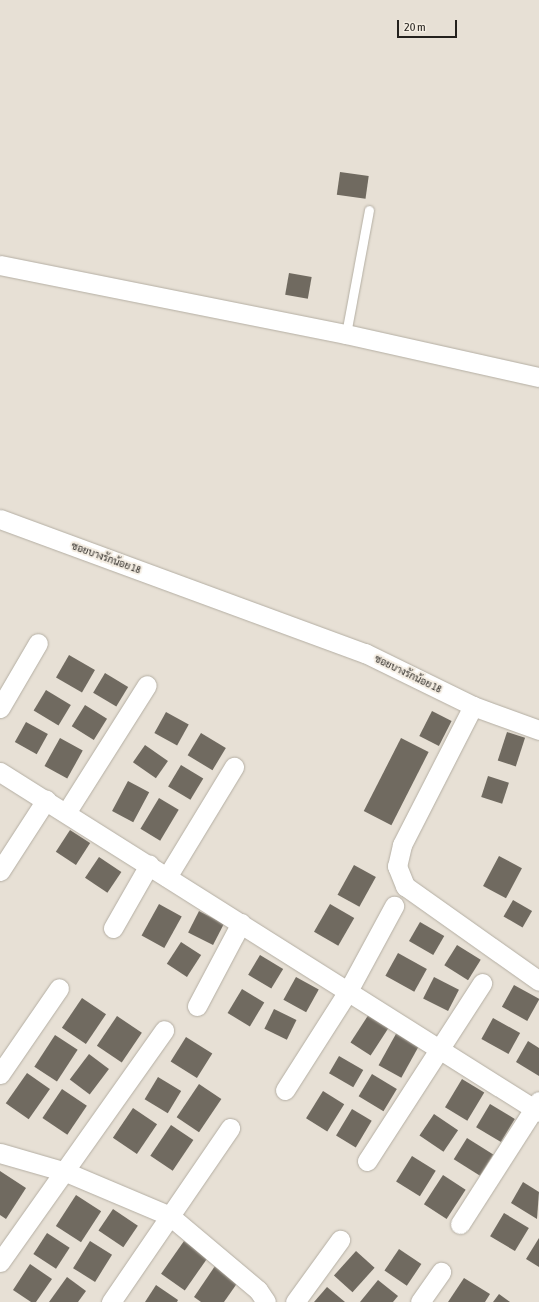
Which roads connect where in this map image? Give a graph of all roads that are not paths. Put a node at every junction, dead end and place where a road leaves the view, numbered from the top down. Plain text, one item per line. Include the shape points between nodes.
1 (369, 210) dead end
2 (0, 265) edge
3 (346, 334) junction
4 (539, 377) edge
5 (0, 519) edge
6 (38, 643) dead end
7 (147, 685) dead end
8 (473, 706) junction
9 (0, 708) edge
10 (539, 730) edge
11 (234, 767) dead end
12 (0, 772) edge
13 (46, 800) junction
14 (66, 813) junction
15 (149, 865) junction
16 (0, 871) edge
17 (167, 877) junction
18 (394, 906) dead end
19 (241, 923) junction
20 (113, 928) dead end
21 (539, 981) edge
22 (482, 983) dead end
23 (59, 988) dead end
24 (348, 991) junction
25 (197, 1006) dead end
26 (164, 1030) dead end
27 (439, 1049) junction
28 (0, 1074) edge
29 (285, 1090) dead end
30 (537, 1107) edge
31 (230, 1128) dead end
32 (0, 1153) edge
33 (367, 1161) dead end
34 (66, 1172) junction
35 (170, 1216) junction
36 (460, 1224) dead end
37 (340, 1240) dead end
38 (0, 1262) edge
39 (441, 1272) dead end
40 (258, 1298) edge
41 (110, 1302) edge
42 (295, 1302) edge
43 (420, 1302) edge

1 - 3 lane
2 - 3 street
3 - 4 street
5 - 8 street, ซอยบางรักน้อย 18 via 365,653
6 - 9 street
7 - 14 street
8 - 10 street, ซอยบางรักน้อย 18
8 - 21 street via 402,845 397,866 405,886
11 - 17 street
12 - 13 street
13 - 14 street
13 - 16 street
14 - 15 street
15 - 17 street
15 - 20 street
17 - 19 street
18 - 24 street
19 - 24 street
19 - 25 street
22 - 27 street
23 - 28 street
24 - 27 street
24 - 29 street
26 - 34 street
27 - 30 street
27 - 33 street
30 - 36 street
31 - 35 street
32 - 34 street
34 - 35 street
34 - 38 street
35 - 40 street
35 - 41 street
37 - 42 street
39 - 43 street

